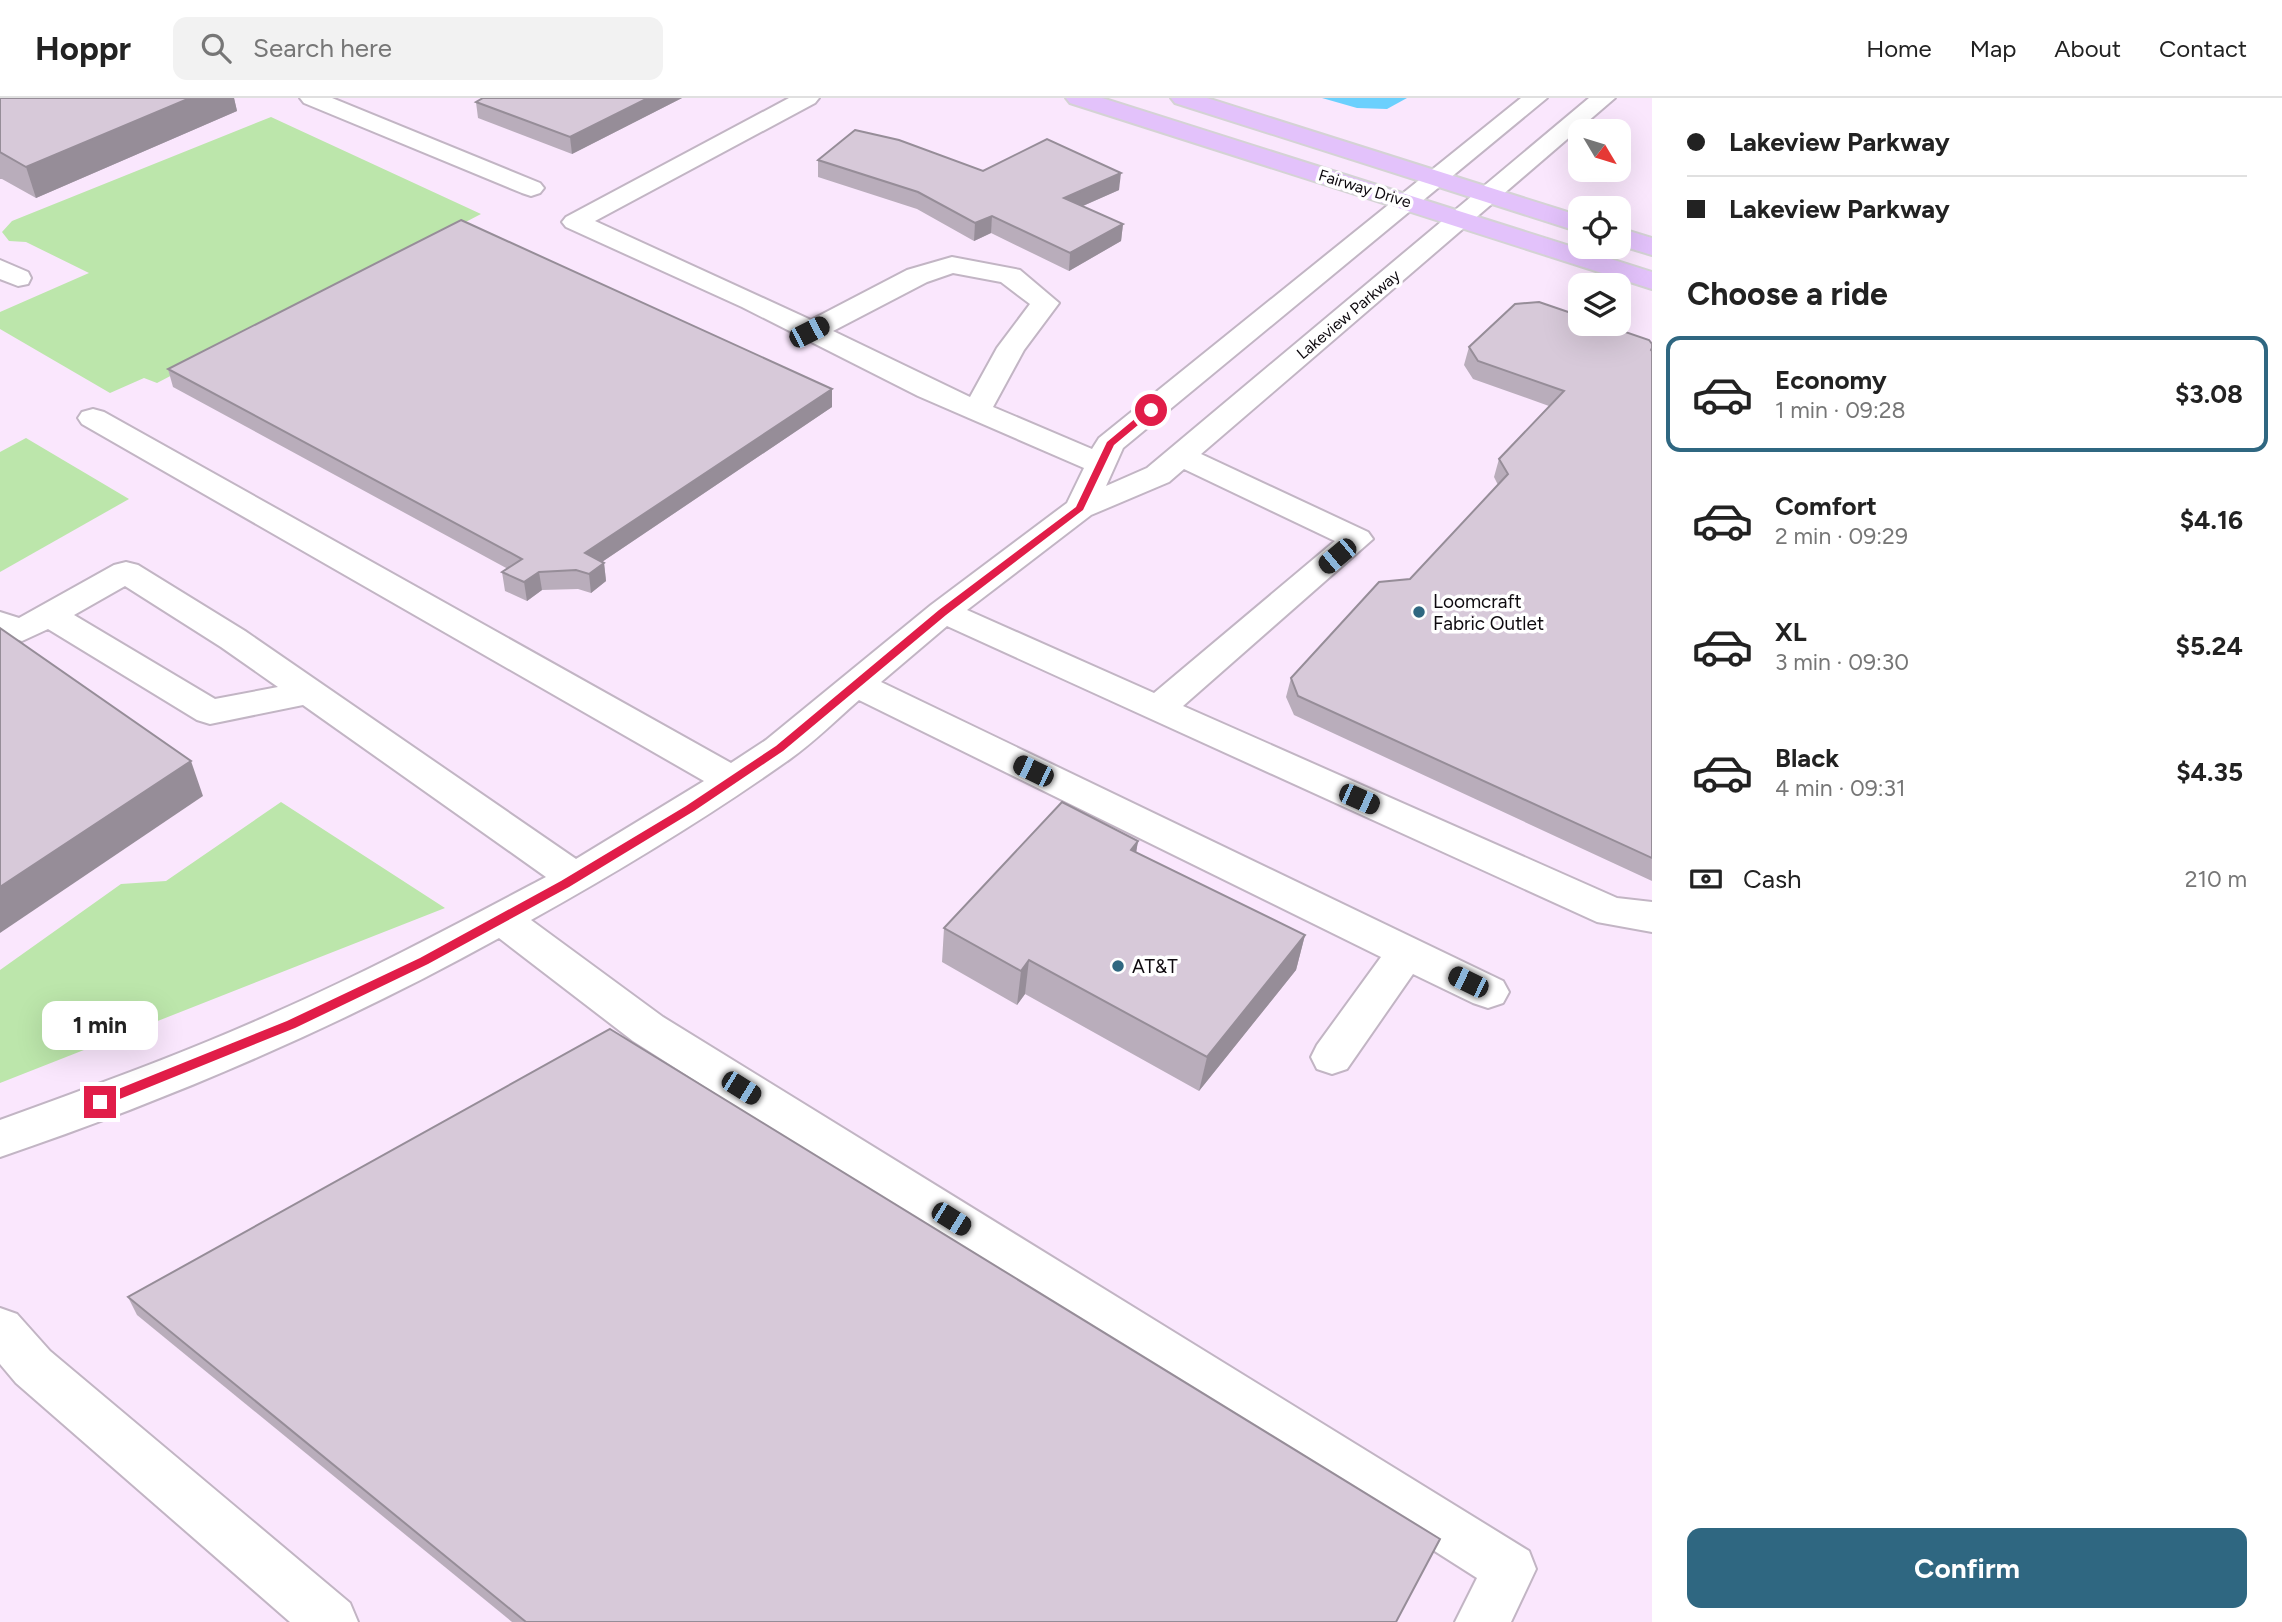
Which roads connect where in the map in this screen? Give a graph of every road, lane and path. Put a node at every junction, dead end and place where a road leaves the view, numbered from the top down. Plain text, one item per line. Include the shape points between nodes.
1 (312, 98) edge
2 (807, 98) edge
3 (1078, 98) edge
4 (1183, 98) edge
5 (1535, 98) edge
6 (1603, 98) edge
7 (1435, 178) junction
8 (531, 188) dead end
9 (1487, 195) junction
10 (1407, 201) junction
11 (1460, 218) junction
12 (1568, 220) edge
13 (1631, 240) edge
14 (1652, 247) edge
15 (1652, 281) edge
16 (809, 332) junction
17 (976, 412) junction
18 (93, 418) dead end
19 (1181, 456) junction
20 (1101, 464) junction
21 (1080, 508) junction
22 (943, 612) junction
23 (49, 615) junction
24 (0, 623) edge
25 (857, 685) junction
26 (310, 692) junction
27 (1157, 709) junction
28 (732, 780) junction
29 (576, 878) junction
30 (1652, 917) edge
31 (500, 919) junction
32 (1406, 953) junction
33 (1488, 992) dead end
34 (1332, 1057) dead end
35 (0, 1139) edge
36 (0, 1329) edge
37 (331, 1622) edge
38 (1482, 1622) edge

1 - 8 street
2 - 16 street via 575,222 752,301
3 - 10 main road, Fairway Drive
4 - 7 main road, Fairway Drive
5 - 7 street, Lakeview Parkway
6 - 9 street, Lakeview Parkway
7 - 9 main road, Fairway Drive
7 - 10 street, Lakeview Parkway
9 - 11 street, Lakeview Parkway
9 - 12 main road, Fairway Drive
10 - 11 main road, Fairway Drive
10 - 20 street, Lakeview Parkway via 1110,444
11 - 15 main road, Fairway Drive
11 - 19 street, Lakeview Parkway
13 - 14 main road
16 - 17 street
16 - 17 street via 917,276 952,265 1010,276 1045,303 1010,348
17 - 20 street
18 - 28 street
19 - 21 street, Lakeview Parkway via 1158,475
19 - 27 street via 1357,539
20 - 21 street, Lakeview Parkway
21 - 22 street, Lakeview Parkway
22 - 25 street, Lakeview Parkway
22 - 27 street
23 - 24 street via 22,630
23 - 26 street via 210,712
23 - 26 street via 126,572
25 - 28 street, Lakeview Parkway via 779,749
25 - 32 street
26 - 29 street
27 - 30 street via 1611,912
28 - 29 street, Lakeview Parkway
29 - 31 street, Lakeview Parkway
31 - 35 street, Lakeview Parkway via 291,1024
31 - 38 street via 648,1029 1510,1569
32 - 33 street
32 - 34 street
36 - 37 street via 33,1367

